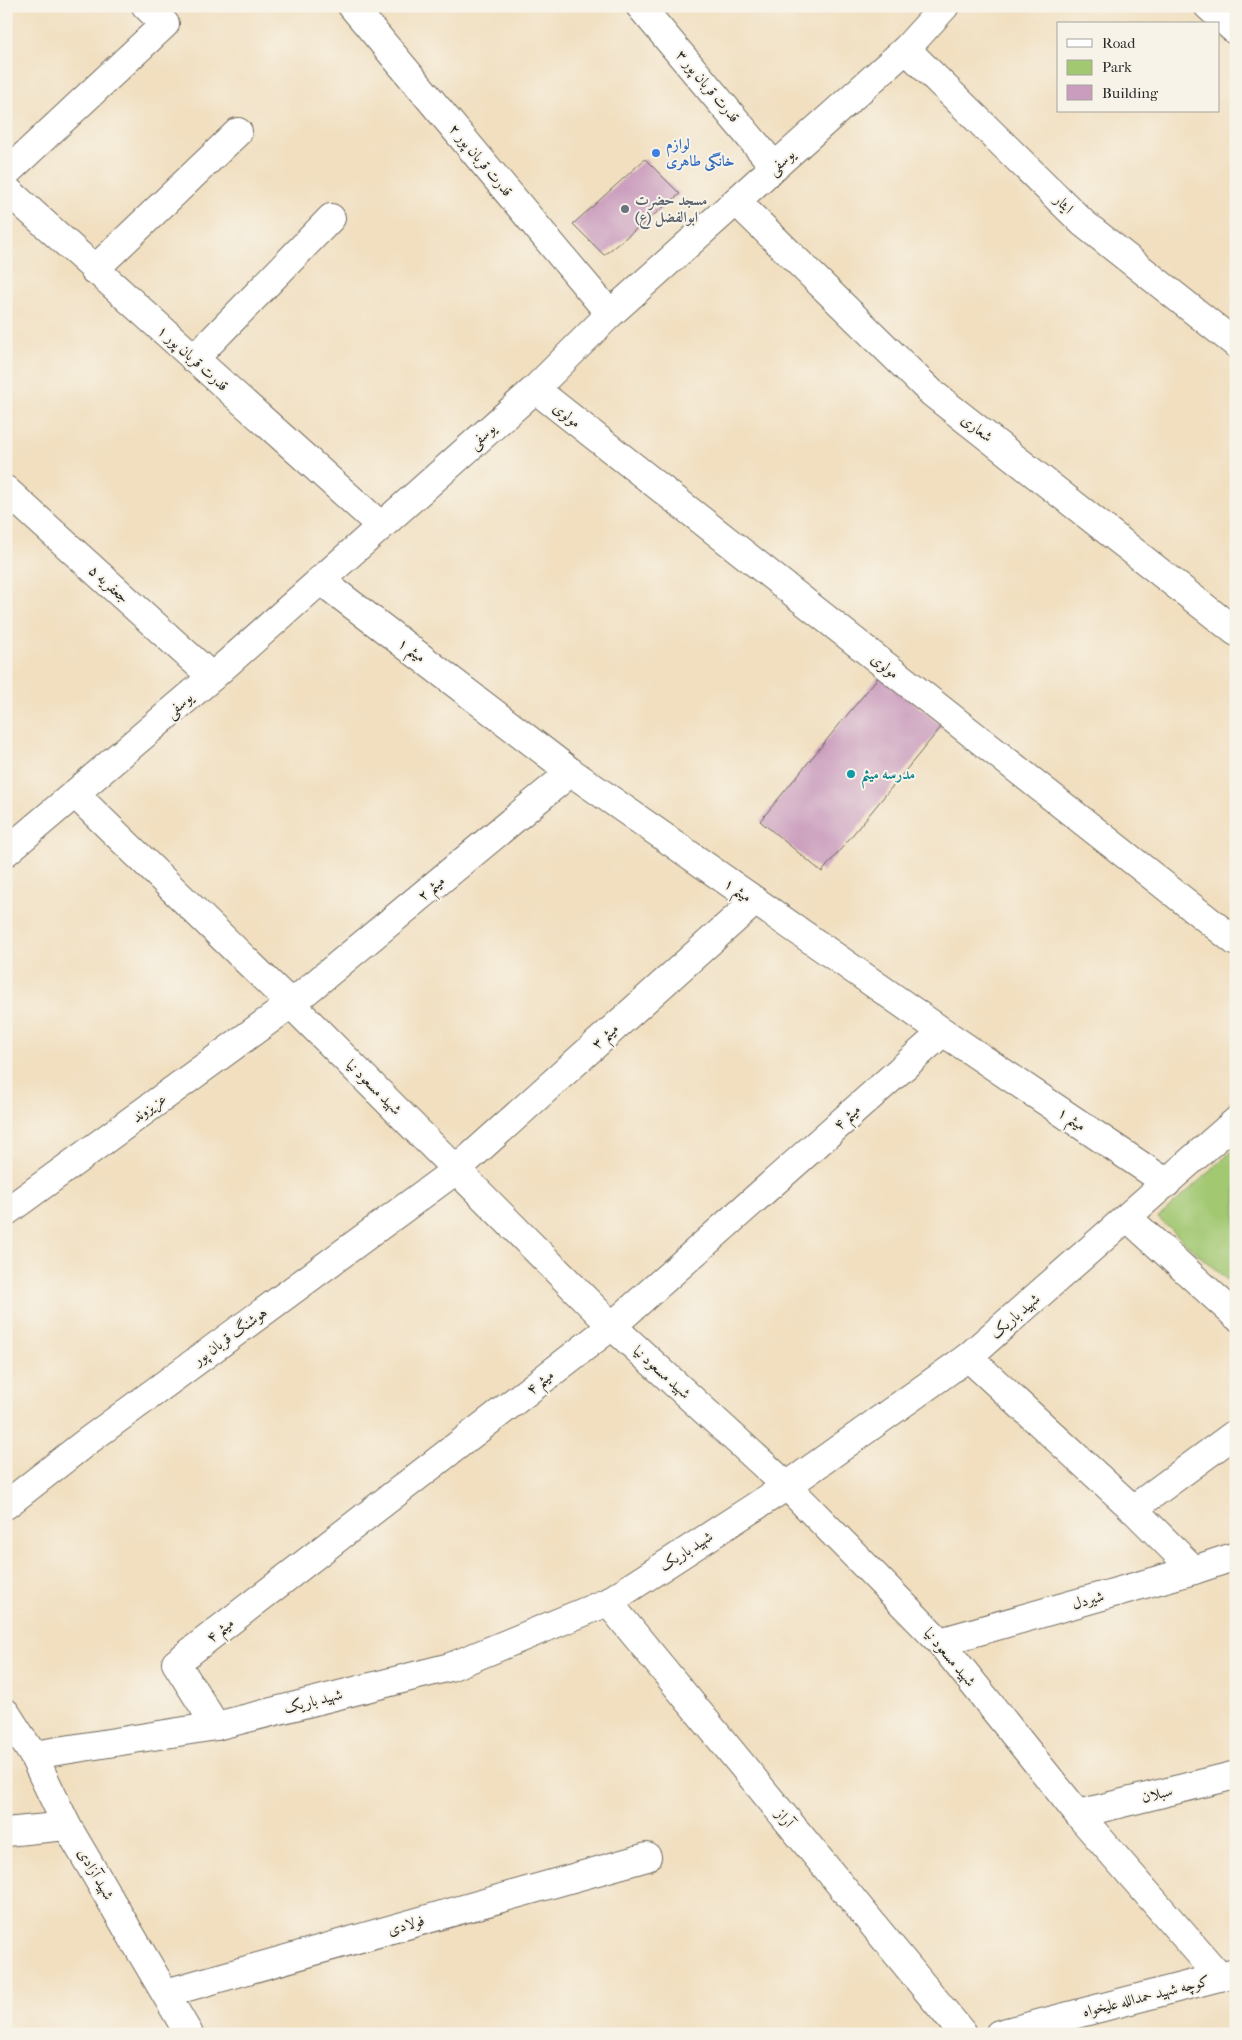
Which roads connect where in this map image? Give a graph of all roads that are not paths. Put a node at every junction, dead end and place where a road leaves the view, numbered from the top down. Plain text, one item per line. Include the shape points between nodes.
1 (146, 6) edge
2 (352, 6) edge
3 (640, 6) edge
4 (1208, 6) edge
5 (939, 8) edge
6 (1236, 31) edge
7 (906, 49) junction
8 (238, 132) dead end
9 (775, 167) junction
10 (6, 173) edge
11 (6, 189) edge
12 (738, 202) junction
13 (331, 218) dead end
14 (94, 270) junction
15 (610, 314) junction
16 (1236, 344) edge
17 (194, 359) junction
18 (535, 389) junction
19 (6, 490) edge
20 (381, 526) junction
21 (320, 580) junction
22 (1236, 632) edge
23 (212, 677) junction
24 (571, 772) junction
25 (75, 794) junction
26 (8, 847) edge
27 (755, 901) junction
28 (1236, 942) edge
29 (291, 1004) junction
30 (943, 1032) junction
31 (1233, 1127) edge
32 (456, 1170) junction
33 (1167, 1183) junction
34 (6, 1212) edge
35 (1128, 1218) junction
36 (1236, 1316) edge
37 (612, 1326) junction
38 (968, 1357) junction
39 (1236, 1433) edge
40 (787, 1486) junction
41 (6, 1505) edge
42 (1133, 1508) junction
43 (1236, 1556) edge
44 (1194, 1570) junction
45 (608, 1602) junction
46 (940, 1642) junction
47 (6, 1713) edge
48 (216, 1726) junction
49 (33, 1755) junction
50 (1236, 1774) edge
51 (1078, 1814) junction
52 (67, 1826) junction
53 (6, 1832) edge
54 (647, 1857) dead end
55 (1228, 1975) edge
56 (166, 1994) junction
57 (189, 2034) edge
58 (963, 2034) edge
59 (999, 2034) edge

1 - 10 street via 165,24
2 - 15 street, قدرت قربان پور ۲
3 - 9 street, قدرت قربان پور ۳
4 - 6 street
5 - 7 street, یوسفی
7 - 9 street, یوسفی
7 - 16 street, ایثار via 1083,222
8 - 14 street
9 - 12 street, یوسفی
11 - 14 street, قدرت قربان پور ۱
12 - 15 street, یوسفی
12 - 22 street, شعاری via 932,393
13 - 17 street
14 - 17 street, قدرت قربان پور ۱
15 - 18 street, یوسفی
17 - 20 street, قدرت قربان پور ۱
18 - 20 street, یوسفی
18 - 28 street, مولوی
19 - 23 street, جعفریه ۵
20 - 21 street, یوسفی
21 - 23 street, یوسفی
21 - 24 street, میثم ۱
23 - 25 street, یوسفی
24 - 27 street, میثم ۱
24 - 29 street, میثم ۲
25 - 26 street, یوسفی
25 - 29 street, شهید مسعود نیا
27 - 30 street, میثم ۱
27 - 32 street, میثم ۳
29 - 32 street, شهید مسعود نیا
29 - 34 street, عزیزوند
30 - 33 street, میثم ۱
30 - 37 street, میثم ۴
31 - 33 street, شهید باریک
32 - 37 street, شهید مسعود نیا
32 - 41 street, هوشنگ قربان پور via 85,1443
33 - 35 street, شهید باریک
35 - 36 street
35 - 38 street, شهید باریک
37 - 40 street, شهید مسعود نیا
37 - 48 street, میثم ۴ via 176,1663
38 - 40 street, شهید باریک
38 - 42 street
39 - 42 street
40 - 45 street, شهید باریک
40 - 46 street, شهید مسعود نیا
42 - 44 street
43 - 44 street, شیردل
44 - 46 street, شیردل
45 - 48 street, شهید باریک via 450,1667
45 - 58 street, آراز
46 - 51 street, شهید مسعود نیا
47 - 49 street, شهید آزادی
48 - 49 street, شهید باریک
49 - 52 street, شهید آزادی
50 - 51 street, سبلان
51 - 55 street, شهید مسعود نیا
52 - 53 street
52 - 56 street, شهید آزادی
54 - 56 street, فولادی
55 - 59 street, کوچه شهید حمدالله علیخواه
56 - 57 street, شهید آزادی

